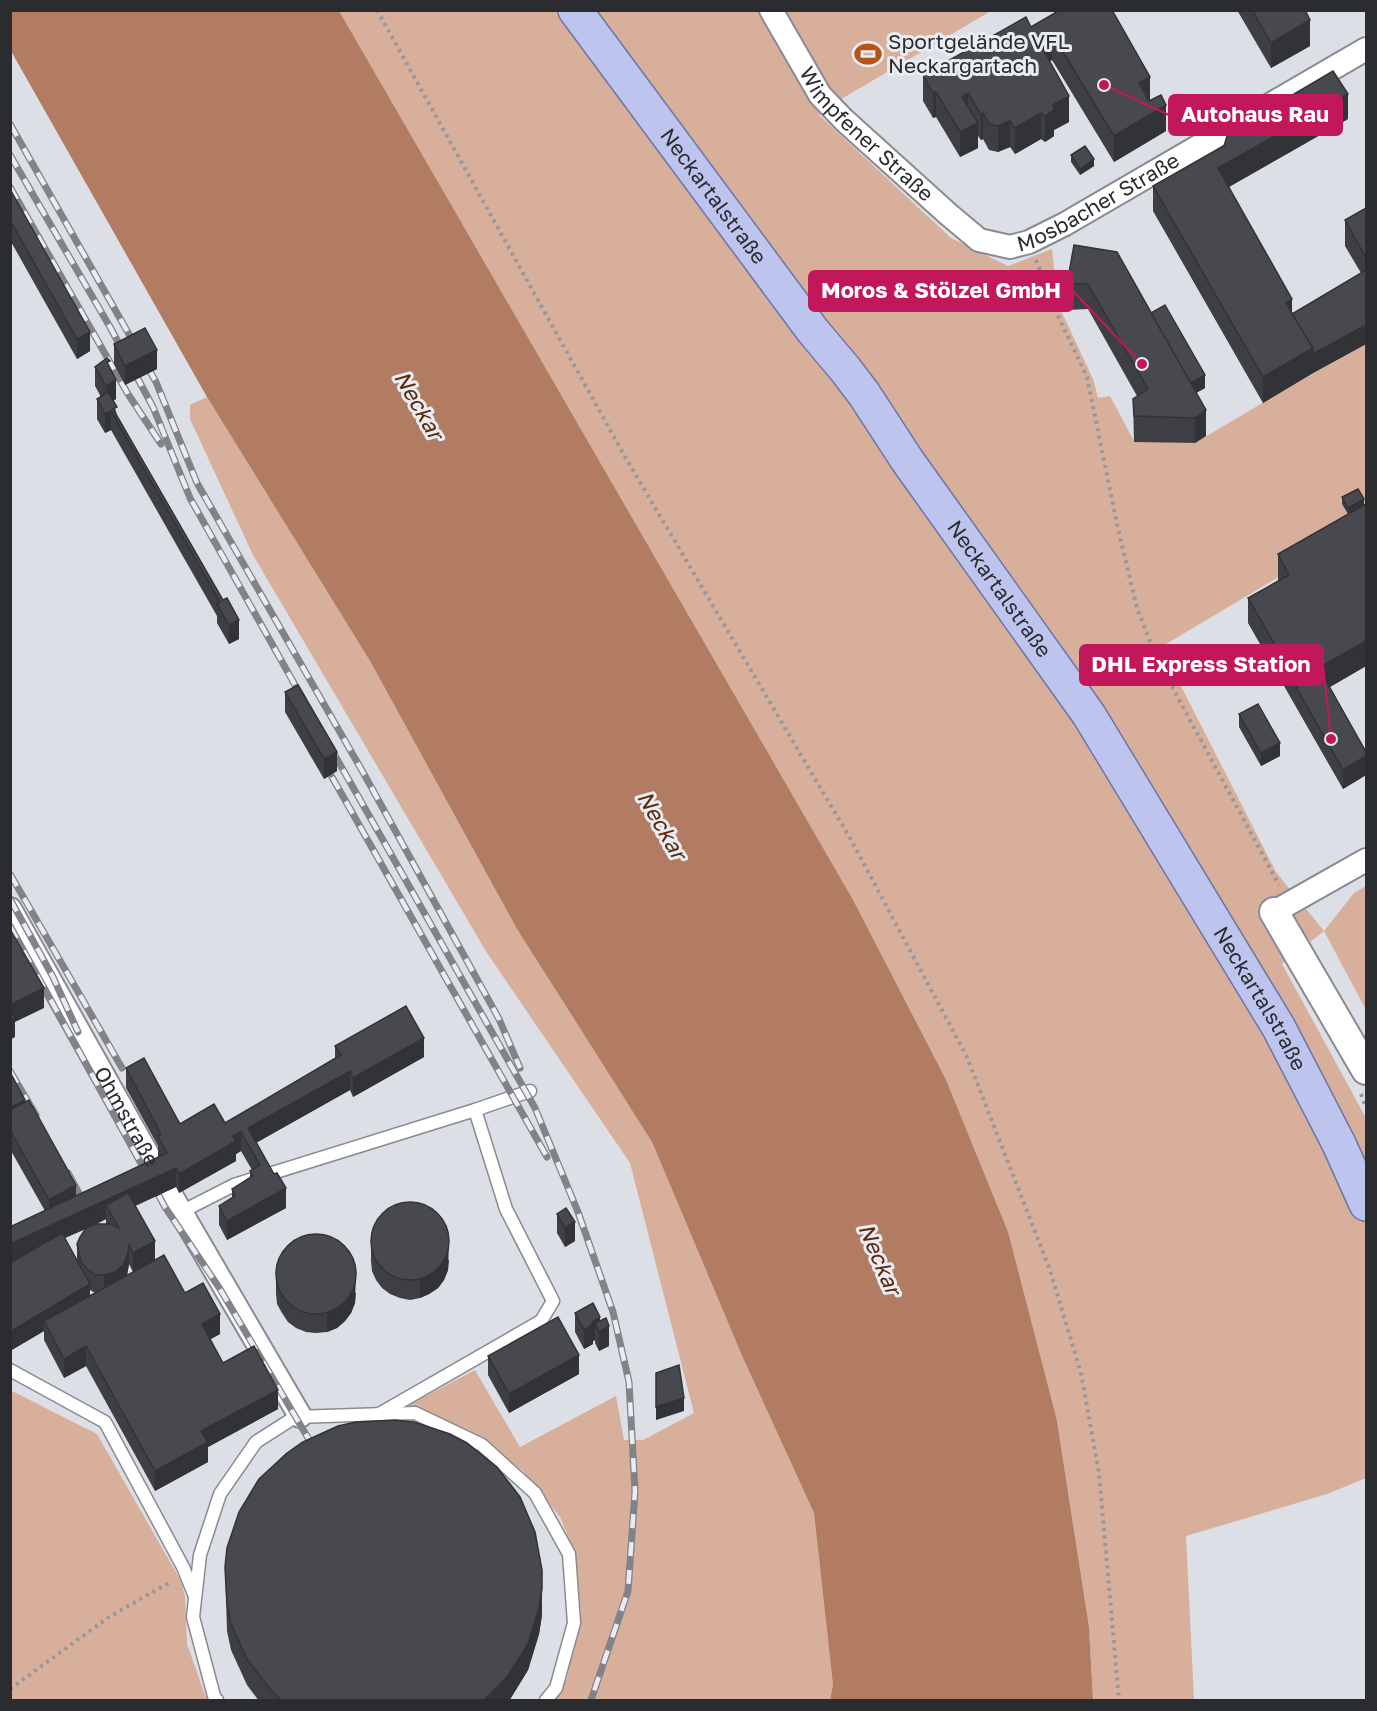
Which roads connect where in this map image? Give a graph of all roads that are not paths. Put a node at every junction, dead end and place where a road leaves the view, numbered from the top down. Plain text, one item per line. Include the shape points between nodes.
1 (575, 10) edge
2 (771, 10) edge
3 (1366, 49) edge
4 (979, 240) joint
5 (1366, 860) edge
6 (1282, 908) joint
7 (10, 909) edge
8 (1366, 1070) edge
9 (530, 1091) dead end
10 (475, 1110) junction
11 (1366, 1204) edge
12 (181, 1212) junction
13 (10, 1370) edge
14 (380, 1413) junction
15 (300, 1416) junction
16 (195, 1597) junction
17 (217, 1701) edge
18 (546, 1701) edge

1 - 11 main road, Neckartalstraße via 864,394 1089,715 1279,1028
2 - 4 street, Wimpfener Straße via 820,95
3 - 4 street, Mosbacher Straße via 1029,242 1010,248
5 - 6 street
6 - 8 street
7 - 12 street, Ohmstraße
9 - 10 lane
10 - 12 lane via 234,1185
10 - 14 lane via 506,1209 553,1301 541,1321
12 - 15 street, Ohmstraße
13 - 16 lane via 105,1422
14 - 15 lane
14 - 18 lane via 415,1413 482,1445 535,1493 569,1554 574,1623 555,1688
15 - 16 lane via 256,1442 220,1494 200,1555
16 - 17 lane via 193,1617

